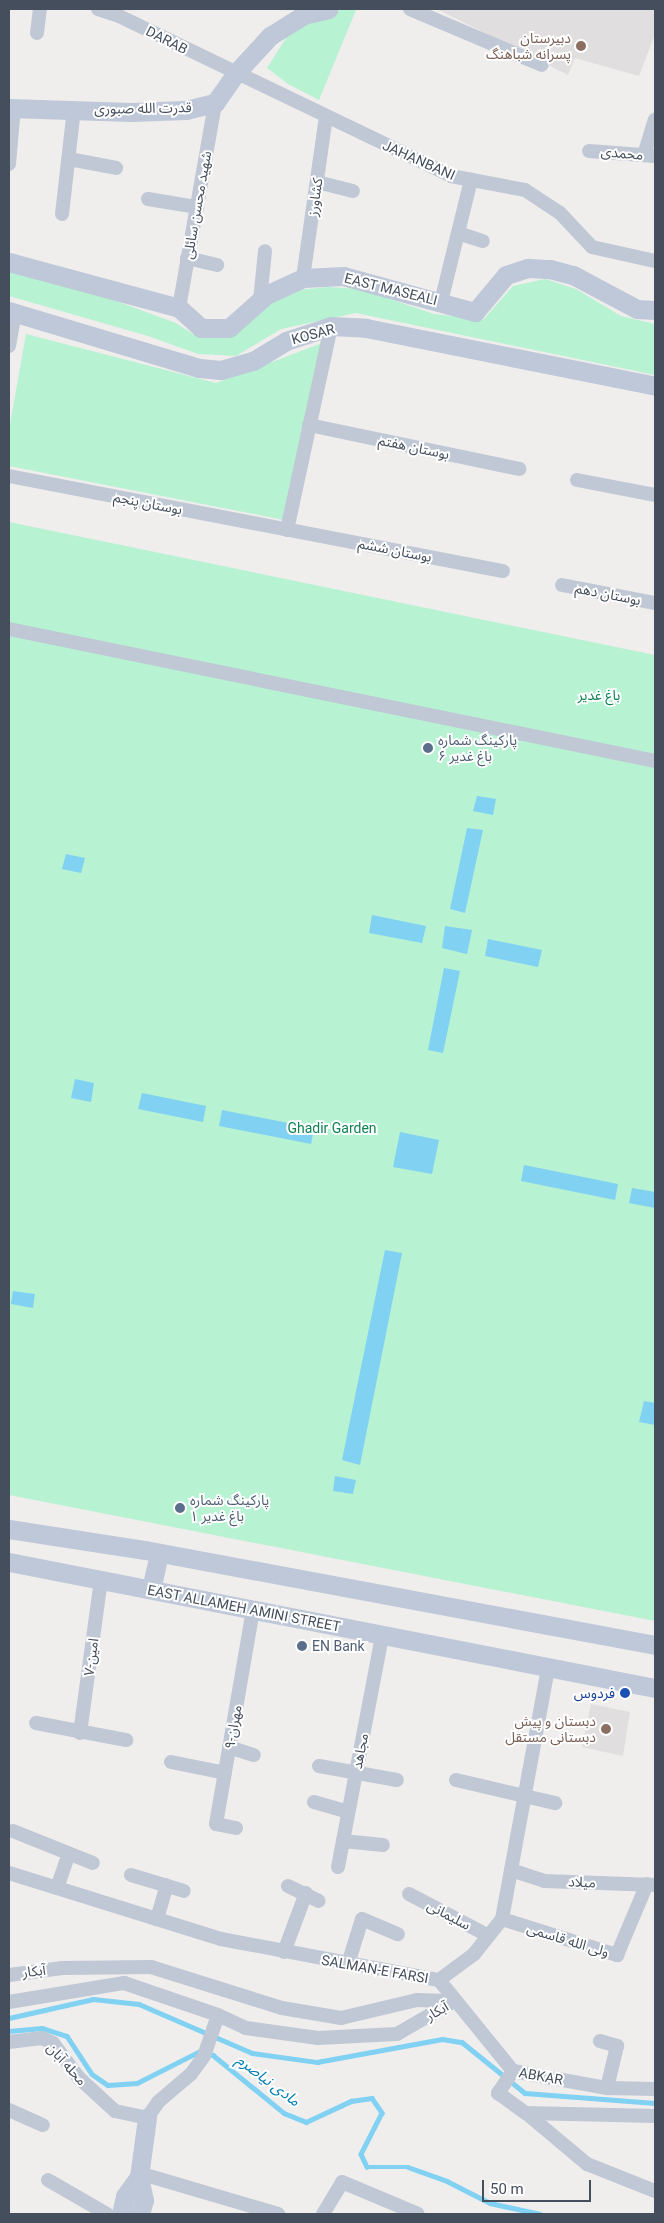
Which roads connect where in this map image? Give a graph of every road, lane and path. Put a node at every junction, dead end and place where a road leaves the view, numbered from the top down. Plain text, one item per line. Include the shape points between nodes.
1 (40, 9) edge
2 (98, 9) edge
3 (328, 9) edge
4 (410, 9) edge
5 (291, 15) edge
6 (37, 33) dead end
7 (542, 65) dead end
8 (235, 74) junction
9 (216, 103) junction
10 (12, 107) edge
11 (74, 109) junction
12 (326, 117) junction
13 (655, 120) edge
14 (588, 151) dead end
15 (649, 156) edge
16 (68, 159) junction
17 (9, 164) edge
18 (116, 168) dead end
19 (471, 180) junction
20 (317, 182) junction
21 (353, 191) dead end
22 (148, 199) dead end
23 (197, 207) junction
24 (62, 214) dead end
25 (458, 233) junction
26 (483, 241) dead end
27 (265, 251) dead end
28 (187, 258) junction
29 (655, 261) edge
30 (9, 262) edge
31 (217, 265) dead end
32 (303, 278) junction
33 (260, 301) junction
34 (441, 302) junction
35 (178, 308) junction
36 (655, 310) edge
37 (12, 312) edge
38 (331, 326) junction
39 (9, 346) edge
40 (655, 386) edge
41 (309, 425) junction
42 (519, 469) dead end
43 (9, 476) edge
44 (577, 480) dead end
45 (655, 495) edge
46 (287, 530) junction
47 (503, 572) dead end
48 (562, 584) dead end
49 (655, 603) edge
50 (9, 629) edge
51 (655, 761) edge
52 (9, 1529) edge
53 (159, 1552) junction
54 (9, 1562) edge
55 (101, 1580) junction
56 (151, 1589) junction
57 (253, 1610) junction
58 (382, 1636) junction
59 (655, 1645) edge
60 (548, 1668) junction
61 (655, 1688) edge
62 (36, 1723) dead end
63 (80, 1733) junction
64 (126, 1740) dead end
65 (229, 1747) junction
66 (254, 1755) dead end
67 (171, 1762) dead end
68 (318, 1766) dead end
69 (225, 1773) junction
70 (356, 1774) junction
71 (397, 1780) dead end
72 (456, 1780) dead end
73 (524, 1794) junction
74 (314, 1802) dead end
75 (555, 1803) dead end
76 (348, 1812) junction
77 (236, 1828) dead end
78 (13, 1831) dead end
79 (343, 1841) junction
80 (383, 1845) dead end
81 (69, 1854) junction
82 (93, 1862) dead end
83 (338, 1867) dead end
84 (511, 1870) junction
85 (9, 1873) edge
86 (131, 1875) dead end
87 (167, 1885) junction
88 (651, 1885) edge
89 (288, 1886) dead end
90 (57, 1888) junction
91 (184, 1891) dead end
92 (306, 1893) junction
93 (408, 1894) dead end
94 (318, 1901) dead end
95 (157, 1920) junction
96 (502, 1920) junction
97 (398, 1934) dead end
98 (489, 1936) junction
99 (284, 1952) junction
100 (348, 1964) junction
101 (9, 1974) edge
102 (438, 1980) junction
103 (454, 2001) junction
104 (9, 2002) edge
105 (218, 2015) junction
106 (600, 2041) dead end
107 (9, 2042) edge
108 (513, 2071) junction
109 (607, 2088) junction
110 (655, 2089) edge
111 (9, 2110) edge
112 (526, 2113) junction
113 (655, 2116) edge
114 (147, 2118) junction
115 (43, 2125) dead end
116 (139, 2175) junction
117 (48, 2180) dead end
118 (655, 2191) edge
119 (107, 2214) edge
120 (121, 2214) edge
121 (140, 2214) edge
122 (278, 2214) edge
123 (323, 2214) edge
124 (418, 2214) edge

1 - 6 street
2 - 8 street, DARAB via 119,16
3 - 5 street
4 - 7 street
5 - 8 street
8 - 9 street
8 - 12 street, JAHANBANI
9 - 11 street, قدرت الله صبوری via 186,110
9 - 23 street, شهید محسن سائلی
10 - 11 street, قدرت الله صبوری
10 - 17 street
11 - 16 street
12 - 19 street, JAHANBANI via 451,176
12 - 20 street, کشاورز
13 - 15 street
14 - 15 street, محمدی
16 - 18 street
16 - 24 street
19 - 25 street
19 - 29 street, JAHANBANI via 525,190 560,213 592,247
20 - 21 street
20 - 32 street, کشاورز
22 - 23 street
23 - 28 street, شهید محسن سائلی
25 - 26 street
25 - 34 street
27 - 33 street
28 - 31 street
28 - 35 street, شهید محسن سائلی
30 - 35 street, EAST MASEALI
32 - 33 street, EAST MASEALI
32 - 34 street, EAST MASEALI via 343,276
33 - 35 street, EAST MASEALI via 229,328 201,328
34 - 36 street, EAST MASEALI via 475,312 506,275 528,268 573,274 637,309
37 - 38 street, KOSAR via 199,368 221,370 253,361 286,341
37 - 39 street
38 - 40 street, KOSAR via 366,328
38 - 41 street
41 - 42 street, بوستان هفتم
41 - 46 street
43 - 46 street, بوستان پنجم
44 - 45 street
46 - 47 street, بوستان ششم
48 - 49 street, بوستان دهم
50 - 51 street
52 - 53 street
53 - 56 street
53 - 59 street
54 - 55 street, EAST ALLAMEH AMINI STREET
55 - 56 street, EAST ALLAMEH AMINI STREET
55 - 63 street, ۷-امین
56 - 57 street, EAST ALLAMEH AMINI STREET
57 - 58 street, EAST ALLAMEH AMINI STREET
57 - 65 street, ۹-مهران
58 - 60 street, EAST ALLAMEH AMINI STREET
58 - 70 street, مجاهد
60 - 61 street, EAST ALLAMEH AMINI STREET
60 - 73 street, SALMAN-E FARSI
62 - 63 street
63 - 64 street
65 - 66 street
65 - 69 street, ۹-مهران
67 - 69 street
68 - 70 street
69 - 77 street, ۹-مهران via 216,1824
70 - 71 street
70 - 76 street, مجاهد
72 - 73 street
73 - 75 street
73 - 84 street, SALMAN-E FARSI
74 - 76 street
76 - 79 street, مجاهد
78 - 81 street
79 - 80 street
79 - 83 street, مجاهد
81 - 82 street
81 - 90 street
84 - 88 street, میلاد via 544,1881
84 - 96 street, SALMAN-E FARSI
85 - 90 street, SALMAN-E FARSI
86 - 87 street
87 - 91 street
87 - 95 street
88 - 96 street, ولی الله قاسمی via 616,1955
89 - 92 street
90 - 95 street, SALMAN-E FARSI
92 - 94 street
92 - 99 street
93 - 98 street, سلیمانی
95 - 99 street, SALMAN-E FARSI via 221,1939
96 - 98 street, SALMAN-E FARSI
97 - 100 street via 362,1920
98 - 102 street, SALMAN-E FARSI via 474,1954
99 - 100 street, SALMAN-E FARSI
100 - 102 street, SALMAN-E FARSI
101 - 103 street, آبکار via 63,1968 151,1967 282,2008 341,2018 417,2000
102 - 103 street, ABKAR
103 - 105 street, آبکار via 397,2034 357,2037 276,2034 246,2028
103 - 108 street, ABKAR
104 - 105 street, آبکار via 124,1983
105 - 114 street via 204,2056 191,2074 158,2102
106 - 109 street via 617,2046
107 - 114 street, محله آبان via 42,2038 53,2043 78,2078 115,2111
108 - 109 street, ABKAR
108 - 112 street via 498,2093
109 - 110 street, ABKAR
111 - 115 street
112 - 113 street
112 - 118 street via 587,2164
114 - 116 street
116 - 120 street via 125,2196
116 - 121 street via 144,2200
116 - 122 street
117 - 119 street
123 - 124 street via 342,2182

